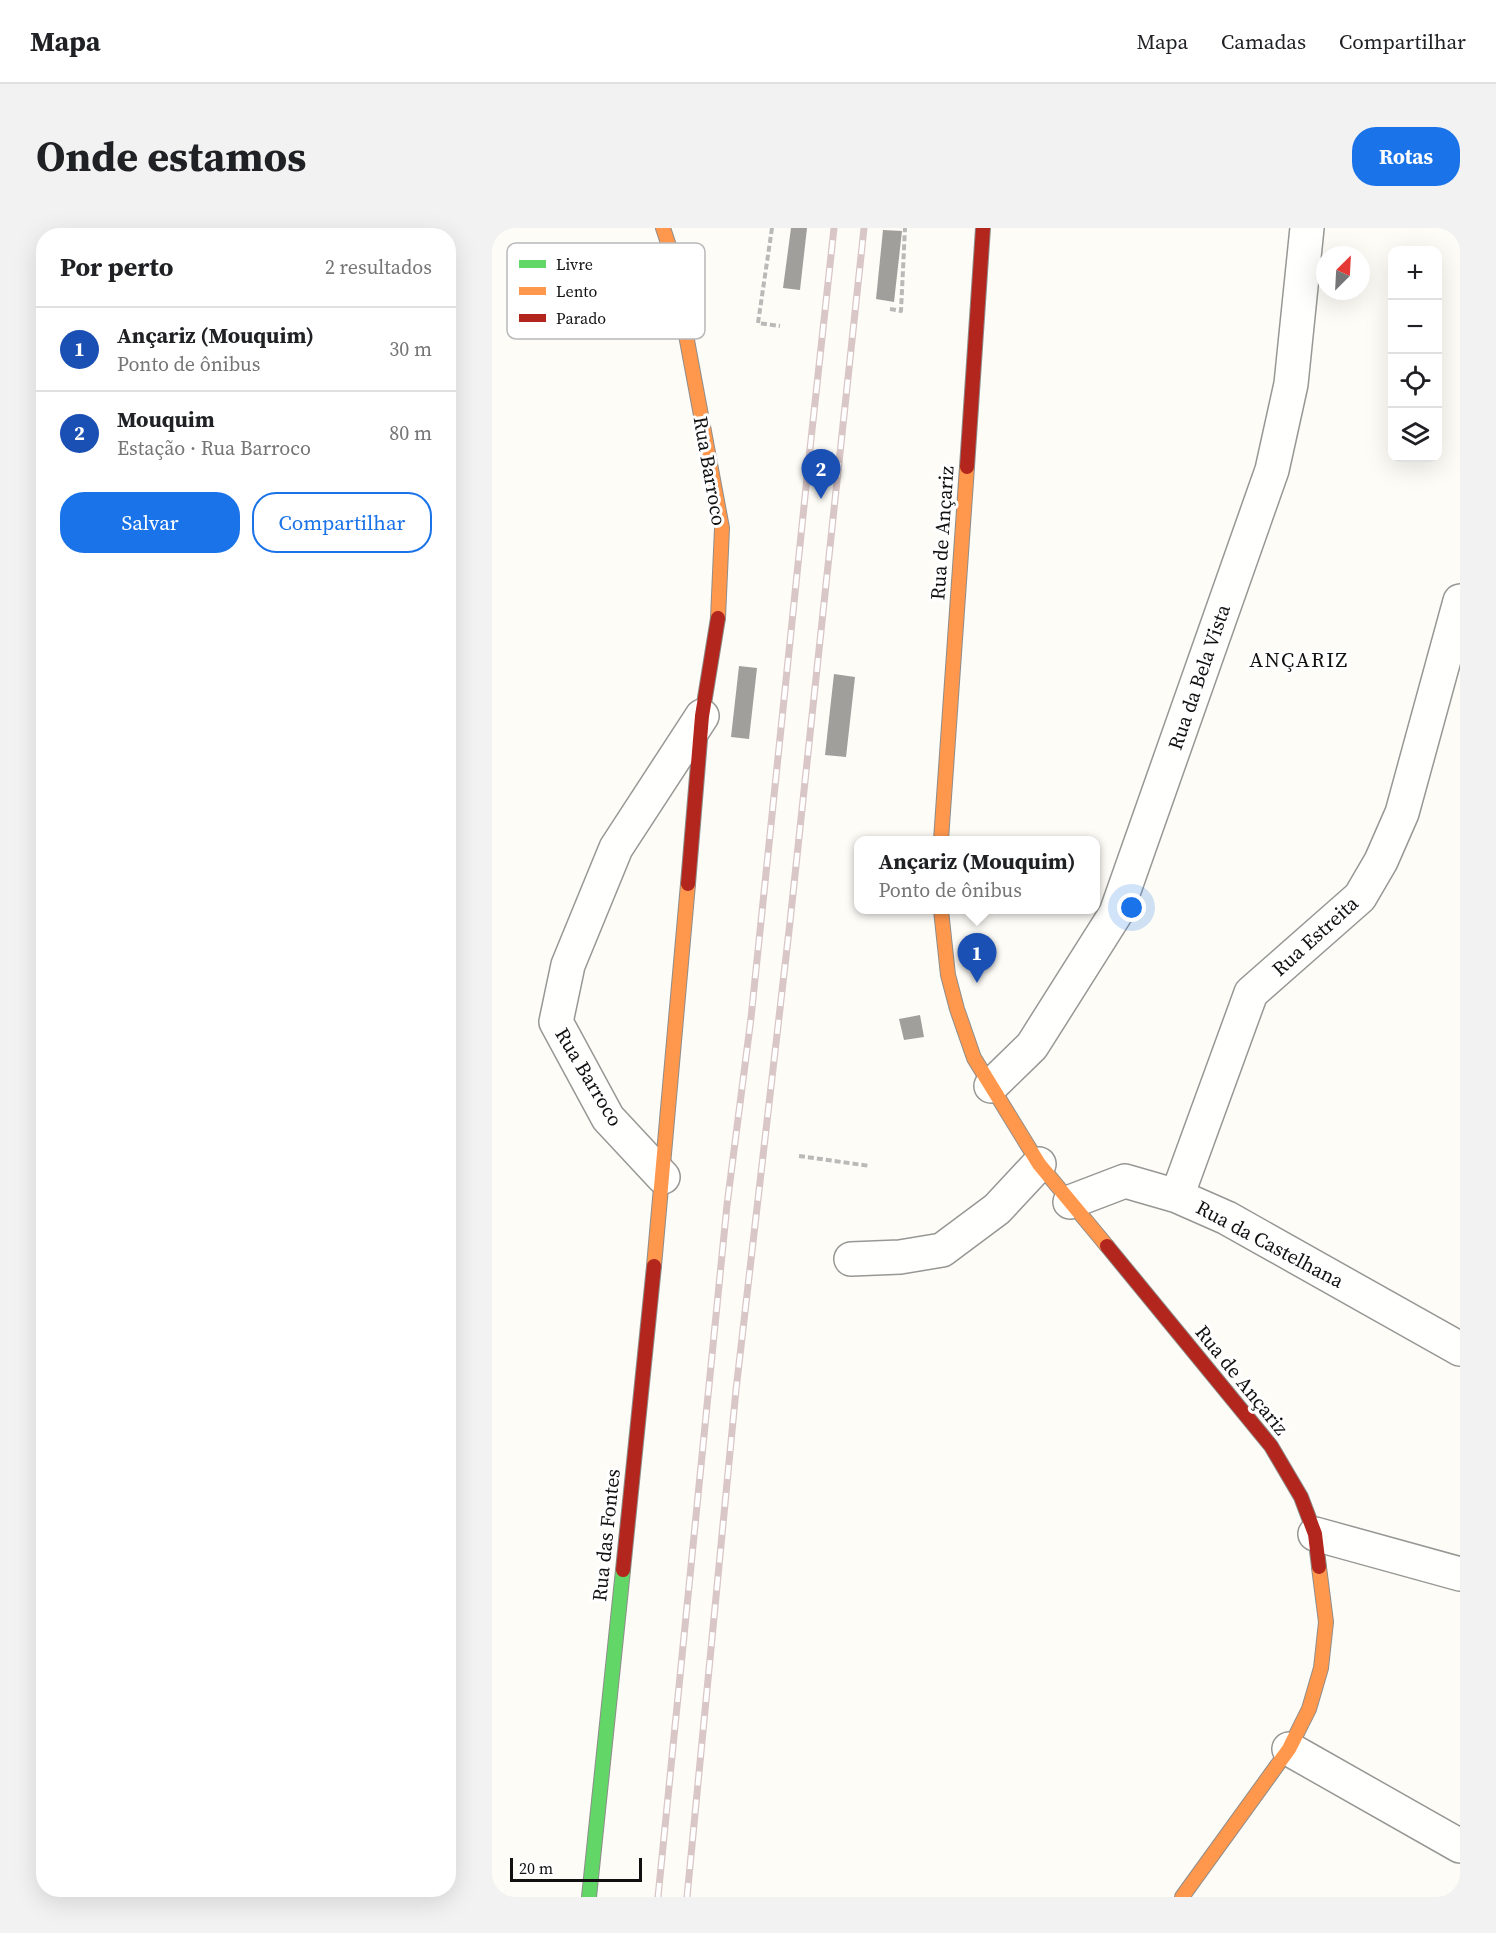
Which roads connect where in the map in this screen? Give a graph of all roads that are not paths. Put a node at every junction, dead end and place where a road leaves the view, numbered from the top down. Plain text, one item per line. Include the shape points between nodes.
1 (663, 228) edge
2 (983, 228) edge
3 (1306, 229) edge
4 (668, 243) edge
5 (687, 339) edge
6 (1460, 601) edge
7 (702, 716) junction
8 (941, 836) edge
9 (942, 914) edge
10 (991, 1086) junction
11 (1040, 1164) junction
12 (663, 1177) junction
13 (1177, 1196) junction
14 (1070, 1202) junction
15 (851, 1259) dead end
16 (1460, 1349) edge
17 (1315, 1534) junction
18 (1460, 1574) edge
19 (1289, 1749) junction
20 (1460, 1846) edge
21 (589, 1897) edge
22 (1182, 1897) edge

1 - 4 street, Rua Barroco
2 - 8 street, Rua de Ançariz
3 - 10 street, Rua da Bela Vista via 1291,384 1272,470 1116,913 1032,1047
5 - 7 street, Rua Barroco via 722,528 718,627
6 - 13 street, Rua Estreita via 1402,813 1381,861 1360,897 1251,993
7 - 12 street, Rua Barroco
7 - 12 street, Rua Barroco via 616,848 568,965 556,1022 608,1118
9 - 10 street, Rua de Ançariz via 948,975 957,1009 974,1058
10 - 11 street, Rua de Ançariz
11 - 14 street, Rua de Ançariz
11 - 15 street via 997,1209 942,1250
12 - 21 street, Rua das Fontes
13 - 14 street, Rua da Castelhana via 1125,1182
13 - 16 street, Rua da Castelhana via 1227,1218
14 - 17 street, Rua de Ançariz via 1271,1446 1301,1497
17 - 18 street
17 - 19 street, Rua de Ançariz via 1326,1622 1321,1668 1309,1709
19 - 20 street
19 - 22 street, Rua de Ançariz

